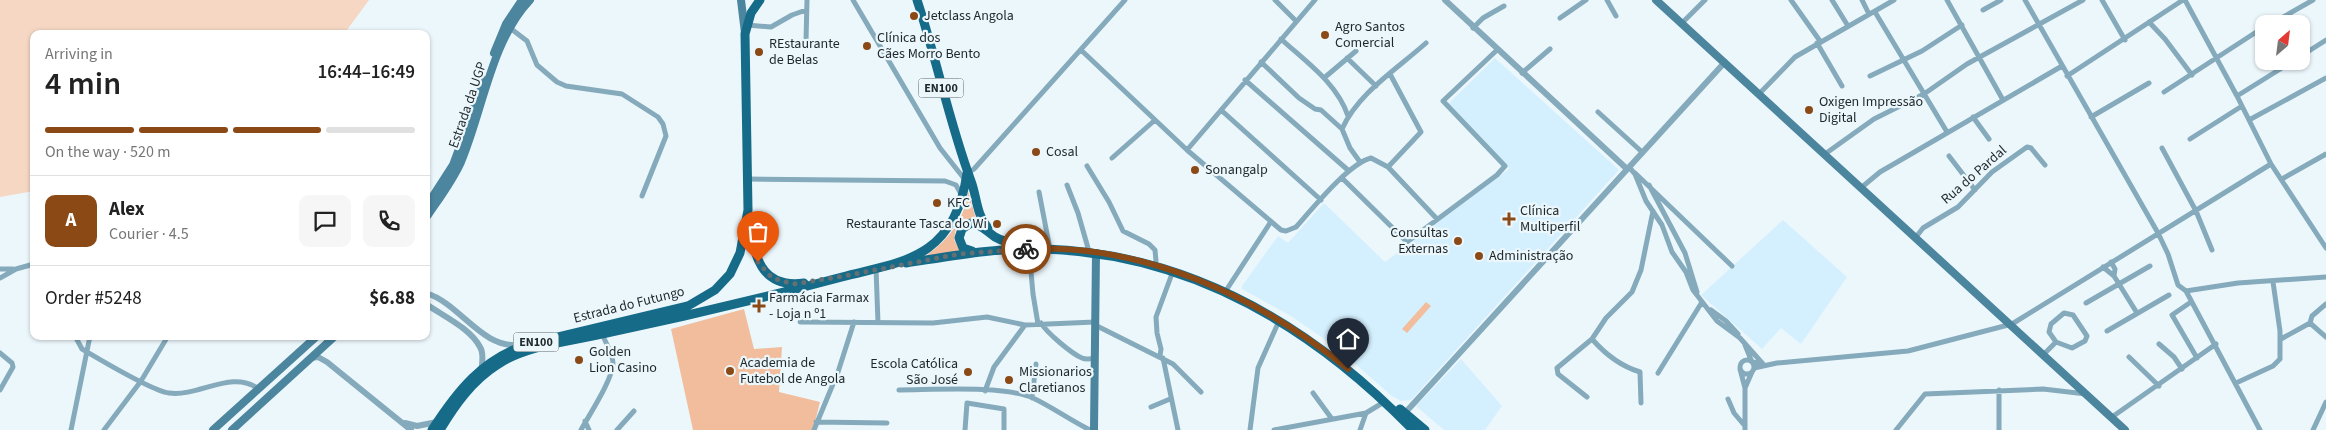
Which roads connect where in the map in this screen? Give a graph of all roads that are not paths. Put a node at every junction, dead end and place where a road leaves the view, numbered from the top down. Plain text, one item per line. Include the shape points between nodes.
1 (522, 0) edge
2 (530, 0) edge
3 (741, 0) edge
4 (760, 0) edge
5 (807, 0) edge
6 (853, 0) edge
7 (1125, 0) edge
8 (1275, 0) edge
9 (1315, 0) edge
10 (1445, 0) edge
11 (1586, 0) edge
12 (1607, 0) edge
13 (1656, 0) edge
14 (1705, 0) edge
15 (1791, 0) edge
16 (1832, 0) edge
17 (1862, 0) edge
18 (1894, 0) edge
19 (1947, 0) edge
20 (2001, 0) edge
21 (2025, 0) edge
22 (2083, 0) edge
23 (2102, 0) edge
24 (2184, 0) edge
25 (2313, 0) edge
26 (918, 1) edge
27 (1504, 6) dead end
28 (806, 10) junction
29 (1983, 10) dead end
30 (1872, 13) junction
31 (2287, 15) edge
32 (1616, 16) dead end
33 (1560, 18) dead end
34 (1296, 20) junction
35 (2149, 22) junction
36 (1682, 24) junction
37 (1962, 25) junction
38 (2040, 25) junction
39 (1848, 26) junction
40 (510, 28) junction
41 (1473, 28) junction
42 (746, 29) junction
43 (2255, 34) edge
44 (1281, 39) junction
45 (2125, 40) junction
46 (2326, 40) edge
47 (806, 41) dead end
48 (1818, 42) junction
49 (1426, 43) dead end
50 (1550, 49) dead end
51 (1082, 50) junction
52 (1497, 50) junction
53 (2310, 50) edge
54 (1356, 51) dead end
55 (1978, 57) junction
56 (1347, 58) junction
57 (2216, 59) junction
58 (1904, 60) junction
59 (1261, 62) junction
60 (1724, 62) junction
61 (2062, 66) junction
62 (2278, 70) edge
63 (1522, 73) junction
64 (1390, 74) junction
65 (2192, 75) junction
66 (1870, 76) dead end
67 (2068, 76) junction
68 (1324, 78) junction
69 (2326, 78) edge
70 (1245, 80) junction
71 (2149, 83) dead end
72 (1376, 86) junction
73 (1842, 86) dead end
74 (2164, 92) dead end
75 (1759, 94) junction
76 (1924, 94) junction
77 (2237, 96) junction
78 (2003, 100) junction
79 (2242, 106) junction
80 (1221, 110) junction
81 (1598, 112) dead end
82 (1348, 116) junction
83 (1972, 117) junction
84 (2091, 117) junction
85 (1155, 120) junction
86 (2249, 120) junction
87 (1342, 129) junction
88 (1947, 132) junction
89 (1989, 139) dead end
90 (2190, 140) dead end
91 (2162, 148) dead end
92 (1187, 150) junction
93 (1642, 152) junction
94 (1826, 154) junction
95 (2326, 154) edge
96 (1948, 156) dead end
97 (1112, 158) dead end
98 (1360, 162) junction
99 (2271, 164) junction
100 (2045, 165) dead end
101 (1087, 166) dead end
102 (1388, 167) junction
103 (1628, 168) junction
104 (1349, 171) junction
105 (967, 177) junction
106 (1342, 178) junction
107 (748, 179) junction
108 (2282, 180) junction
109 (1066, 185) dead end
110 (1648, 185) junction
111 (1862, 187) junction
112 (1975, 190) junction
113 (1039, 192) dead end
114 (642, 196) dead end
115 (962, 197) junction
116 (1321, 200) junction
117 (430, 202) edge
118 (748, 210) junction
119 (1653, 211) junction
120 (2196, 211) junction
121 (430, 212) edge
122 (1438, 219) junction
123 (1270, 223) junction
124 (2158, 233) junction
125 (1916, 237) junction
126 (1004, 241) junction
127 (1049, 244) junction
128 (1088, 248) junction
129 (2326, 248) edge
130 (1029, 249) junction
131 (1000, 250) junction
132 (2212, 250) dead end
133 (1096, 253) junction
134 (1156, 261) junction
135 (2111, 262) junction
136 (30, 265) edge
137 (1732, 266) dead end
138 (2103, 266) junction
139 (2150, 266) dead end
140 (876, 268) junction
141 (0, 269) edge
142 (16, 269) junction
143 (1173, 271) junction
144 (844, 276) junction
145 (2114, 276) junction
146 (2326, 277) edge
147 (0, 278) edge
148 (2273, 282) junction
149 (2119, 284) junction
150 (1227, 289) junction
151 (2186, 292) junction
152 (2169, 295) dead end
153 (430, 296) edge
154 (1702, 302) junction
155 (2191, 302) junction
156 (2086, 303) dead end
157 (2326, 304) edge
158 (430, 307) edge
159 (2137, 314) junction
160 (1280, 320) junction
161 (800, 322) dead end
162 (854, 322) junction
163 (878, 323) junction
164 (2310, 323) junction
165 (1040, 324) junction
166 (1095, 324) junction
167 (2012, 324) junction
168 (1025, 325) junction
169 (2107, 331) dead end
170 (602, 334) junction
171 (485, 335) junction
172 (2326, 337) edge
173 (1740, 338) junction
174 (2281, 338) junction
175 (1592, 339) junction
176 (77, 340) edge
177 (89, 340) edge
178 (166, 340) edge
179 (312, 340) edge
180 (331, 340) edge
181 (2056, 342) junction
182 (478, 344) junction
183 (529, 344) junction
184 (2159, 344) dead end
185 (2216, 344) junction
186 (324, 346) junction
187 (86, 352) junction
188 (0, 353) edge
189 (2043, 355) junction
190 (1161, 357) junction
191 (2129, 357) dead end
192 (311, 358) junction
193 (1095, 358) junction
194 (2197, 358) junction
195 (327, 362) junction
196 (1036, 364) dead end
197 (1763, 364) junction
198 (482, 367) junction
199 (1753, 367) junction
200 (1740, 369) junction
201 (2182, 369) junction
202 (1658, 373) dead end
203 (142, 381) junction
204 (2236, 383) junction
205 (2159, 386) junction
206 (1745, 388) junction
207 (259, 389) junction
208 (0, 390) edge
209 (899, 390) dead end
210 (1999, 390) junction
211 (985, 391) junction
212 (1201, 392) dead end
213 (1313, 393) dead end
214 (2087, 394) junction
215 (1586, 397) dead end
216 (1032, 398) junction
217 (1170, 399) junction
218 (1728, 399) dead end
219 (1384, 401) junction
220 (2326, 402) edge
221 (1641, 403) dead end
222 (1151, 407) dead end
223 (634, 411) dead end
224 (1366, 413) junction
225 (1404, 414) junction
226 (2112, 418) junction
227 (1332, 419) junction
228 (586, 421) junction
229 (404, 422) junction
230 (816, 422) junction
231 (887, 423) dead end
232 (439, 426) edge
233 (1745, 428) edge
234 (1417, 429) edge
235 (72, 430) edge
236 (104, 430) edge
237 (213, 430) edge
238 (232, 430) edge
239 (411, 430) edge
240 (432, 430) edge
241 (581, 430) edge
242 (589, 430) edge
243 (617, 430) edge
244 (814, 430) edge
245 (966, 430) edge
246 (1004, 430) edge
247 (1090, 430) edge
248 (1094, 430) edge
249 (1178, 430) edge
250 (1250, 430) edge
251 (1274, 430) edge
252 (1360, 430) edge
253 (1896, 430) edge
254 (1999, 430) edge
255 (2125, 430) edge
256 (2260, 430) edge
257 (2313, 430) edge

1 - 117 main road, Estrada da UGP via 499,38 453,165
2 - 40 main road, Estrada da UGP
3 - 42 main road
4 - 42 main road, Estrada do Futungo / EN100
5 - 28 street
6 - 105 street via 940,148
7 - 51 street
8 - 34 street
9 - 34 street
10 - 41 street
11 - 33 street
12 - 32 street
13 - 36 main road
14 - 36 street
15 - 48 street
16 - 39 street
17 - 30 street
18 - 30 street
19 - 37 street
20 - 29 street
21 - 38 street
22 - 38 street
23 - 45 street
24 - 35 street
24 - 57 street
25 - 31 street
26 - 105 main road, EN100
27 - 41 street
28 - 42 street via 771,27
28 - 47 street
30 - 39 street
30 - 58 street
34 - 44 street
35 - 45 street
35 - 65 street
36 - 60 main road
37 - 55 street
37 - 58 street
38 - 55 street
38 - 61 street
39 - 48 street
40 - 114 street via 528,41 537,65 557,82 622,94 658,117 666,136
40 - 121 main road, Estrada da UGP via 460,163
41 - 52 street
42 - 107 main road, Estrada do Futungo / EN100
43 - 57 street
44 - 59 street
44 - 68 street
45 - 67 street
46 - 53 street
48 - 73 street
48 - 75 street via 1791,60
49 - 64 street
50 - 63 street
51 - 85 street
51 - 105 street
52 - 63 street
52 - 122 street via 1442,102 1505,167
54 - 56 street
55 - 76 street
55 - 78 street
56 - 68 street
56 - 72 street
57 - 65 street
57 - 77 street
58 - 66 street
58 - 76 street
59 - 70 street
59 - 87 street via 1298,98 1321,110
60 - 75 main road
60 - 93 street
61 - 67 street
61 - 78 street
62 - 77 street
63 - 103 street
64 - 72 street
64 - 102 street via 1421,132
65 - 74 street
67 - 84 street
68 - 82 street via 1343,102
69 - 86 street
70 - 80 street
70 - 104 street
71 - 84 street
72 - 82 street
75 - 94 main road
76 - 88 street
76 - 94 street via 1874,119
77 - 79 street
78 - 83 street
79 - 86 street
79 - 90 street
80 - 92 street
80 - 116 street
81 - 93 street
82 - 87 street
83 - 88 street
83 - 89 street
84 - 124 street
85 - 92 street
85 - 97 street
86 - 99 street
87 - 98 street
88 - 111 street via 1880,172
91 - 120 street
92 - 123 street
93 - 103 street
94 - 111 main road
95 - 108 street
96 - 112 street
98 - 102 street via 1371,158
98 - 104 street
99 - 108 street
99 - 120 street
100 - 112 street, Rua do Pardal via 2032,148 2027,147 1992,172
101 - 134 street via 1123,231 1149,244
102 - 122 street
103 - 110 street
103 - 119 street
103 - 225 street
104 - 106 street
105 - 115 main road, Estrada do Futungo / EN100
105 - 126 main road via 982,221
106 - 116 street
106 - 122 street via 1405,241
107 - 115 street via 945,181 956,185
107 - 118 main road, Estrada do Futungo / EN100
108 - 129 street
109 - 128 street
110 - 137 street
110 - 154 street via 1680,241
111 - 125 main road
112 - 125 street, Rua do Pardal via 1958,207 1923,228
113 - 127 street
115 - 140 main road, Estrada do Futungo / EN100 via 954,219 930,247 908,259
116 - 123 street via 1291,230 1281,230
118 - 144 main road via 756,258 772,278 794,284
118 - 183 main road, Estrada do Futungo / EN100 via 736,264 723,283 708,295 674,310
119 - 154 street via 1672,252
119 - 175 street via 1632,292 1606,318
120 - 124 street
120 - 132 street
123 - 150 street
124 - 135 street
124 - 151 street via 2178,285
125 - 167 main road
126 - 127 main road
126 - 131 main road via 975,224 967,224 960,231 959,241 967,250
127 - 128 main road
128 - 134 main road
130 - 131 main road
130 - 133 main road
130 - 165 street via 1033,294
131 - 140 main road
133 - 143 main road
133 - 166 main road
134 - 150 main road
135 - 138 street
135 - 145 street
136 - 142 street
138 - 145 street
138 - 167 street
139 - 149 street
140 - 144 main road, Estrada do Futungo / EN100
140 - 163 street
141 - 142 street
142 - 147 street
143 - 160 main road via 1215,287
143 - 190 street via 1156,317
144 - 170 main road, Estrada do Futungo / EN100
145 - 149 street
146 - 148 street
148 - 151 street via 2222,284
148 - 174 street
149 - 156 street
149 - 159 street
150 - 225 main road via 1309,334 1358,371
151 - 155 street
152 - 159 street
153 - 171 street
154 - 173 street via 1726,321
154 - 202 street
155 - 185 street
155 - 194 street via 2172,315
157 - 164 street via 2312,316
158 - 182 street
159 - 169 street
160 - 219 main road via 1333,357
160 - 250 street via 1258,368
161 - 162 street
162 - 163 street
162 - 230 street via 838,372
163 - 168 street via 954,322 980,317
164 - 172 street
164 - 174 street
165 - 166 street
165 - 168 street
165 - 193 street via 1078,356 1085,360
166 - 190 street
166 - 193 main road
167 - 189 main road
167 - 197 street via 1908,351
168 - 211 street via 994,367
170 - 228 street via 613,367
170 - 232 main road, Estrada do Futungo / EN100 via 532,350 498,364 464,394
171 - 182 street via 485,343
171 - 183 street via 505,345
173 - 197 street
173 - 199 street
174 - 204 street via 2277,364
175 - 215 street via 1556,371
175 - 221 street via 1613,360 1640,372
176 - 187 street
177 - 187 street
178 - 203 street
179 - 207 main road
180 - 186 main road
181 - 181 street via 2072,348 2086,342 2088,336 2073,315 2064,313 2049,328
181 - 189 street
182 - 198 street
183 - 198 main road, Estrada do Futungo / EN100 via 504,353
184 - 201 street via 2174,356
185 - 194 street
185 - 204 street
186 - 192 main road
186 - 195 street via 322,354
187 - 203 street
187 - 235 street
188 - 208 street via 13,367
189 - 214 main road
190 - 212 street via 1180,370
190 - 217 street
191 - 205 street
192 - 195 street via 318,357
192 - 238 main road
193 - 248 main road
194 - 201 street
195 - 229 street
196 - 216 street
197 - 199 street
198 - 232 main road, Estrada do Futungo / EN100 via 459,391
199 - 200 street via 1747,374
199 - 200 street via 1743,361
199 - 206 street
200 - 206 street
201 - 205 street
203 - 207 street via 166,393 176,394 236,380
203 - 236 street
204 - 256 street
205 - 226 street
206 - 233 street
207 - 237 main road
209 - 211 street
210 - 214 street via 2042,389
210 - 253 street via 1924,394
210 - 254 street
211 - 216 street
213 - 227 street
214 - 226 main road
216 - 247 street
217 - 222 street
217 - 249 street
218 - 233 street
219 - 224 street
219 - 234 main road
220 - 257 street
223 - 243 street
224 - 227 street
224 - 252 street
225 - 234 main road
226 - 255 main road
227 - 251 street
228 - 241 street
228 - 242 street
229 - 232 street
229 - 239 street
230 - 231 street
230 - 244 street
232 - 240 main road, Estrada do Futungo / EN100
245 - 246 street via 967,403 1004,409

